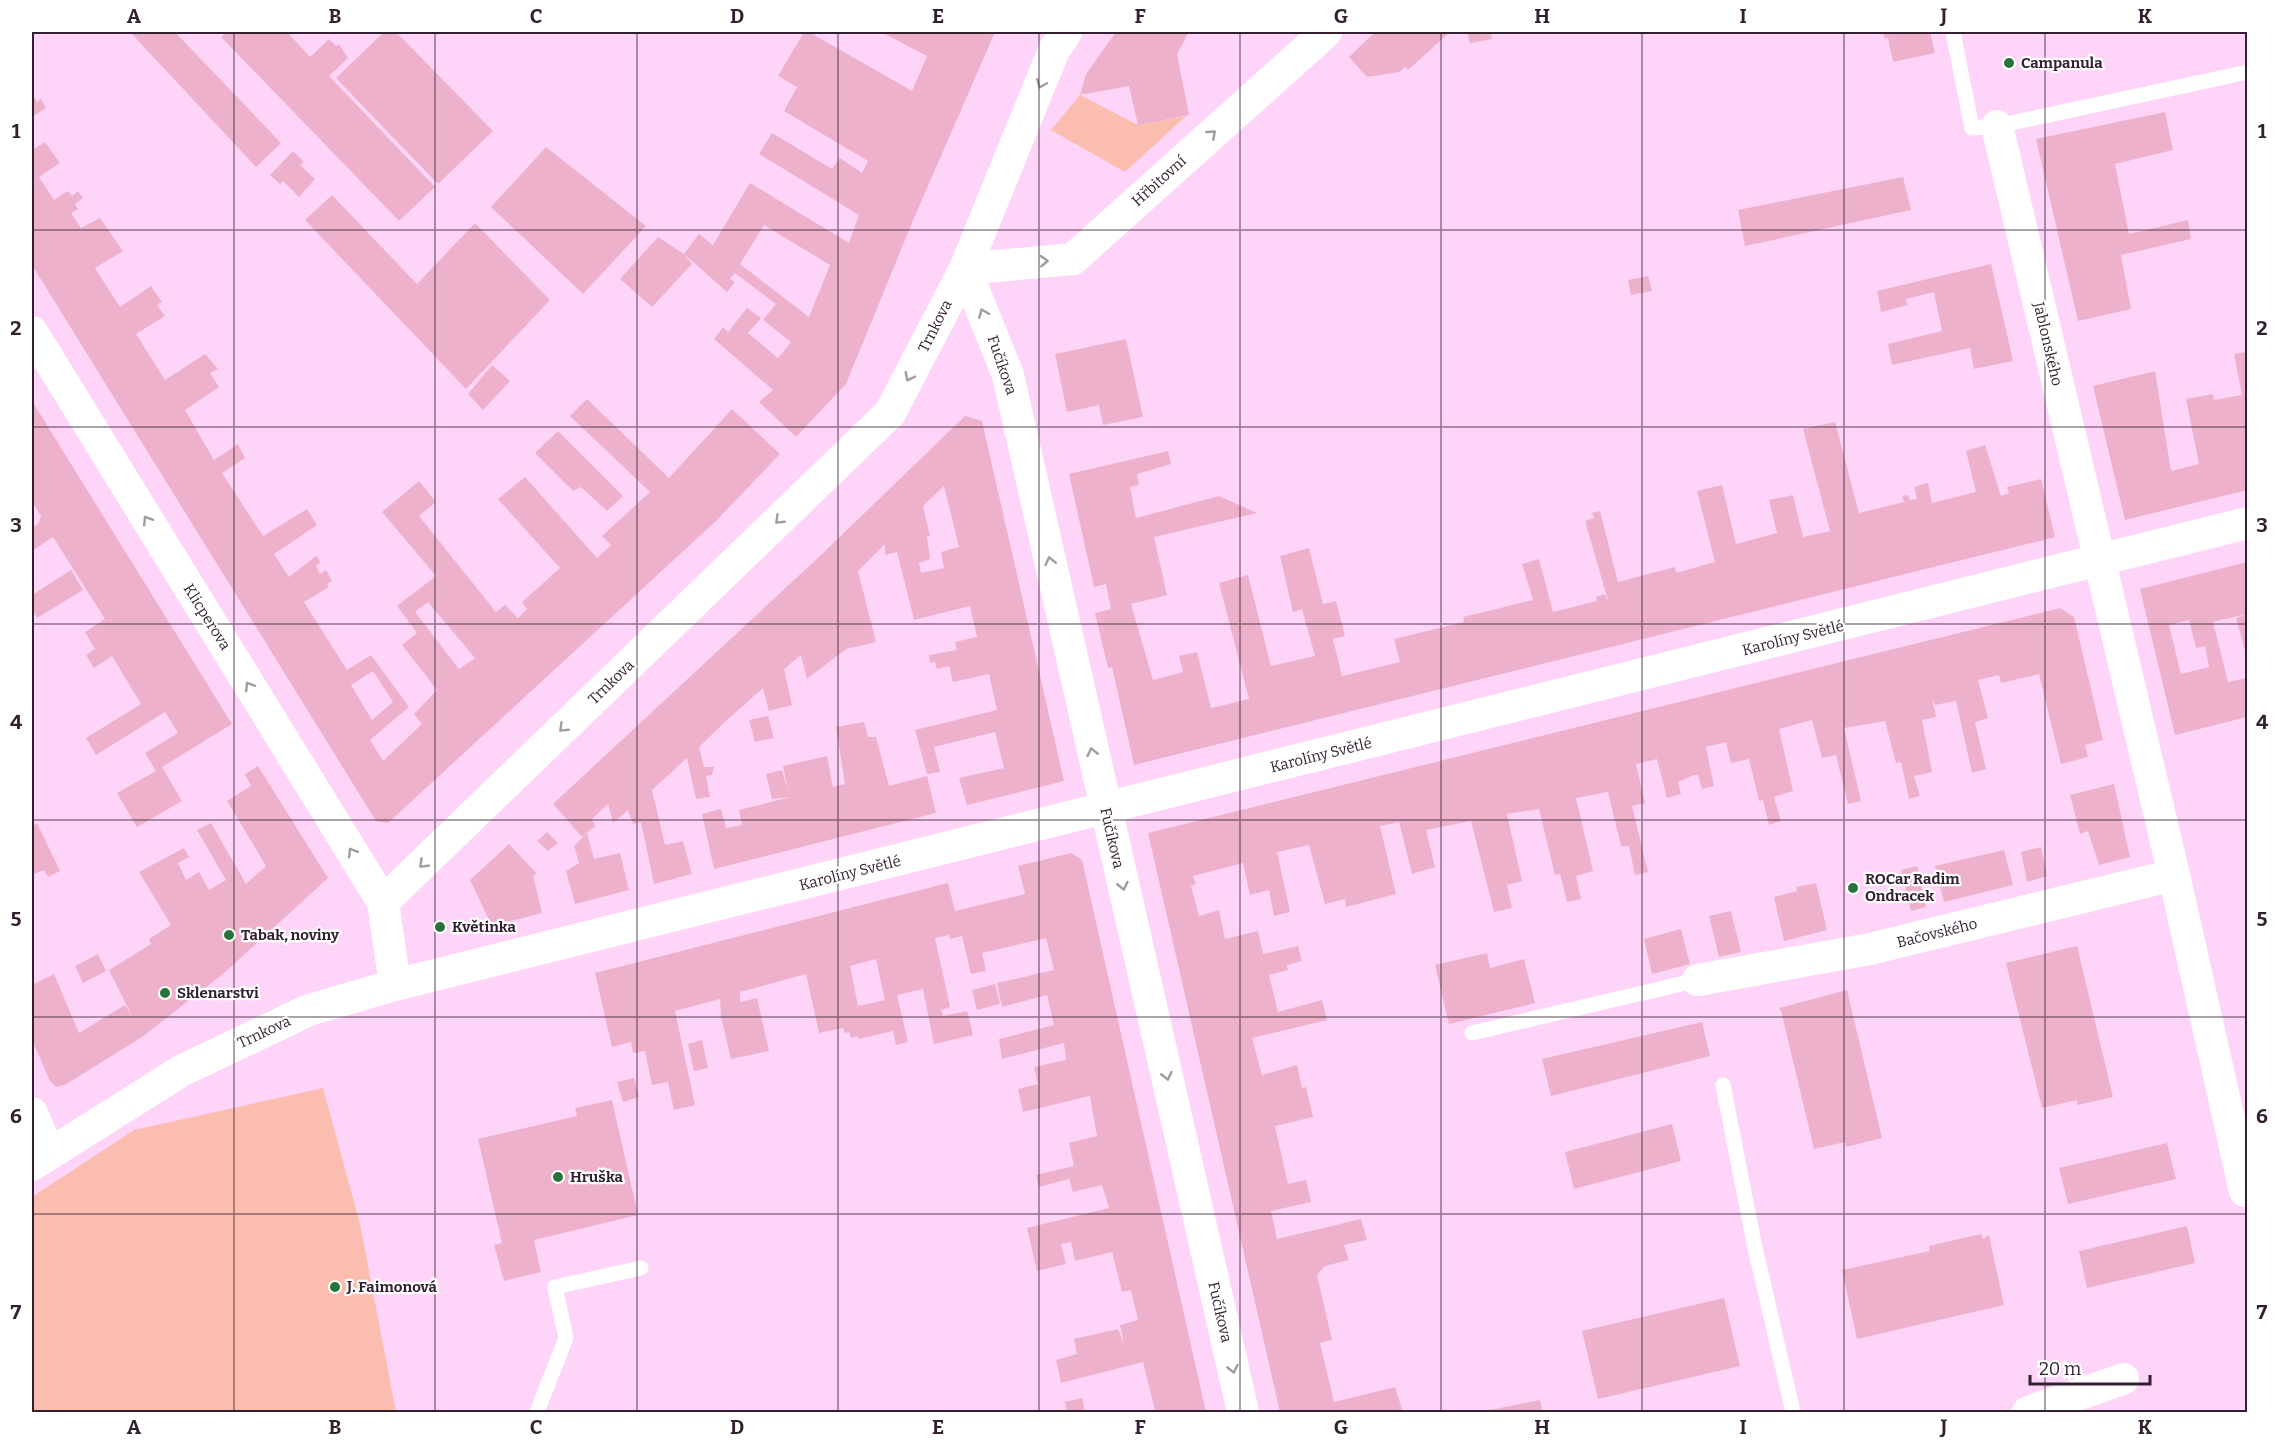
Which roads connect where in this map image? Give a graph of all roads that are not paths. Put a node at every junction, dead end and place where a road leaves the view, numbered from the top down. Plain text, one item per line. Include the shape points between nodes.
1 (1066, 32) edge
2 (1326, 32) edge
3 (1953, 32) edge
4 (2247, 72) edge
5 (1997, 126) junction
6 (965, 269) junction
7 (32, 332) edge
8 (2247, 523) edge
9 (2099, 561) junction
10 (1105, 809) junction
11 (2174, 875) junction
12 (383, 902) junction
13 (1698, 980) joint
14 (395, 985) junction
15 (1472, 1033) dead end
16 (1723, 1085) dead end
17 (32, 1113) edge
18 (40, 1159) edge
19 (2245, 1191) dead end
20 (641, 1268) dead end
21 (2123, 1379) dead end
22 (537, 1413) edge
23 (1243, 1413) edge
24 (1793, 1413) edge
25 (2028, 1413) edge

1 -> 6 street, Trnkova via 1054,50
6 -> 2 street, Hřbitovní via 1073,259
3 - 5 lane via 1972,128
4 - 5 lane
5 - 9 street, Jablonského
10 -> 6 street, Fučíkova via 1008,375
6 -> 12 street, Trnkova via 890,413
12 -> 7 street, Klicperova
8 - 9 street, Karolíny Světlé
9 - 10 street, Karolíny Světlé
9 - 11 street
10 - 14 street, Karolíny Světlé
10 -> 23 street, Fučíkova
11 - 13 street, Bačovského via 1870,949
11 - 19 street
12 - 14 street
13 - 15 lane
14 - 18 street, Trnkova via 309,1010 181,1071
16 - 24 lane
17 - 18 street
20 - 22 lane via 555,1287 566,1338
21 - 25 street

